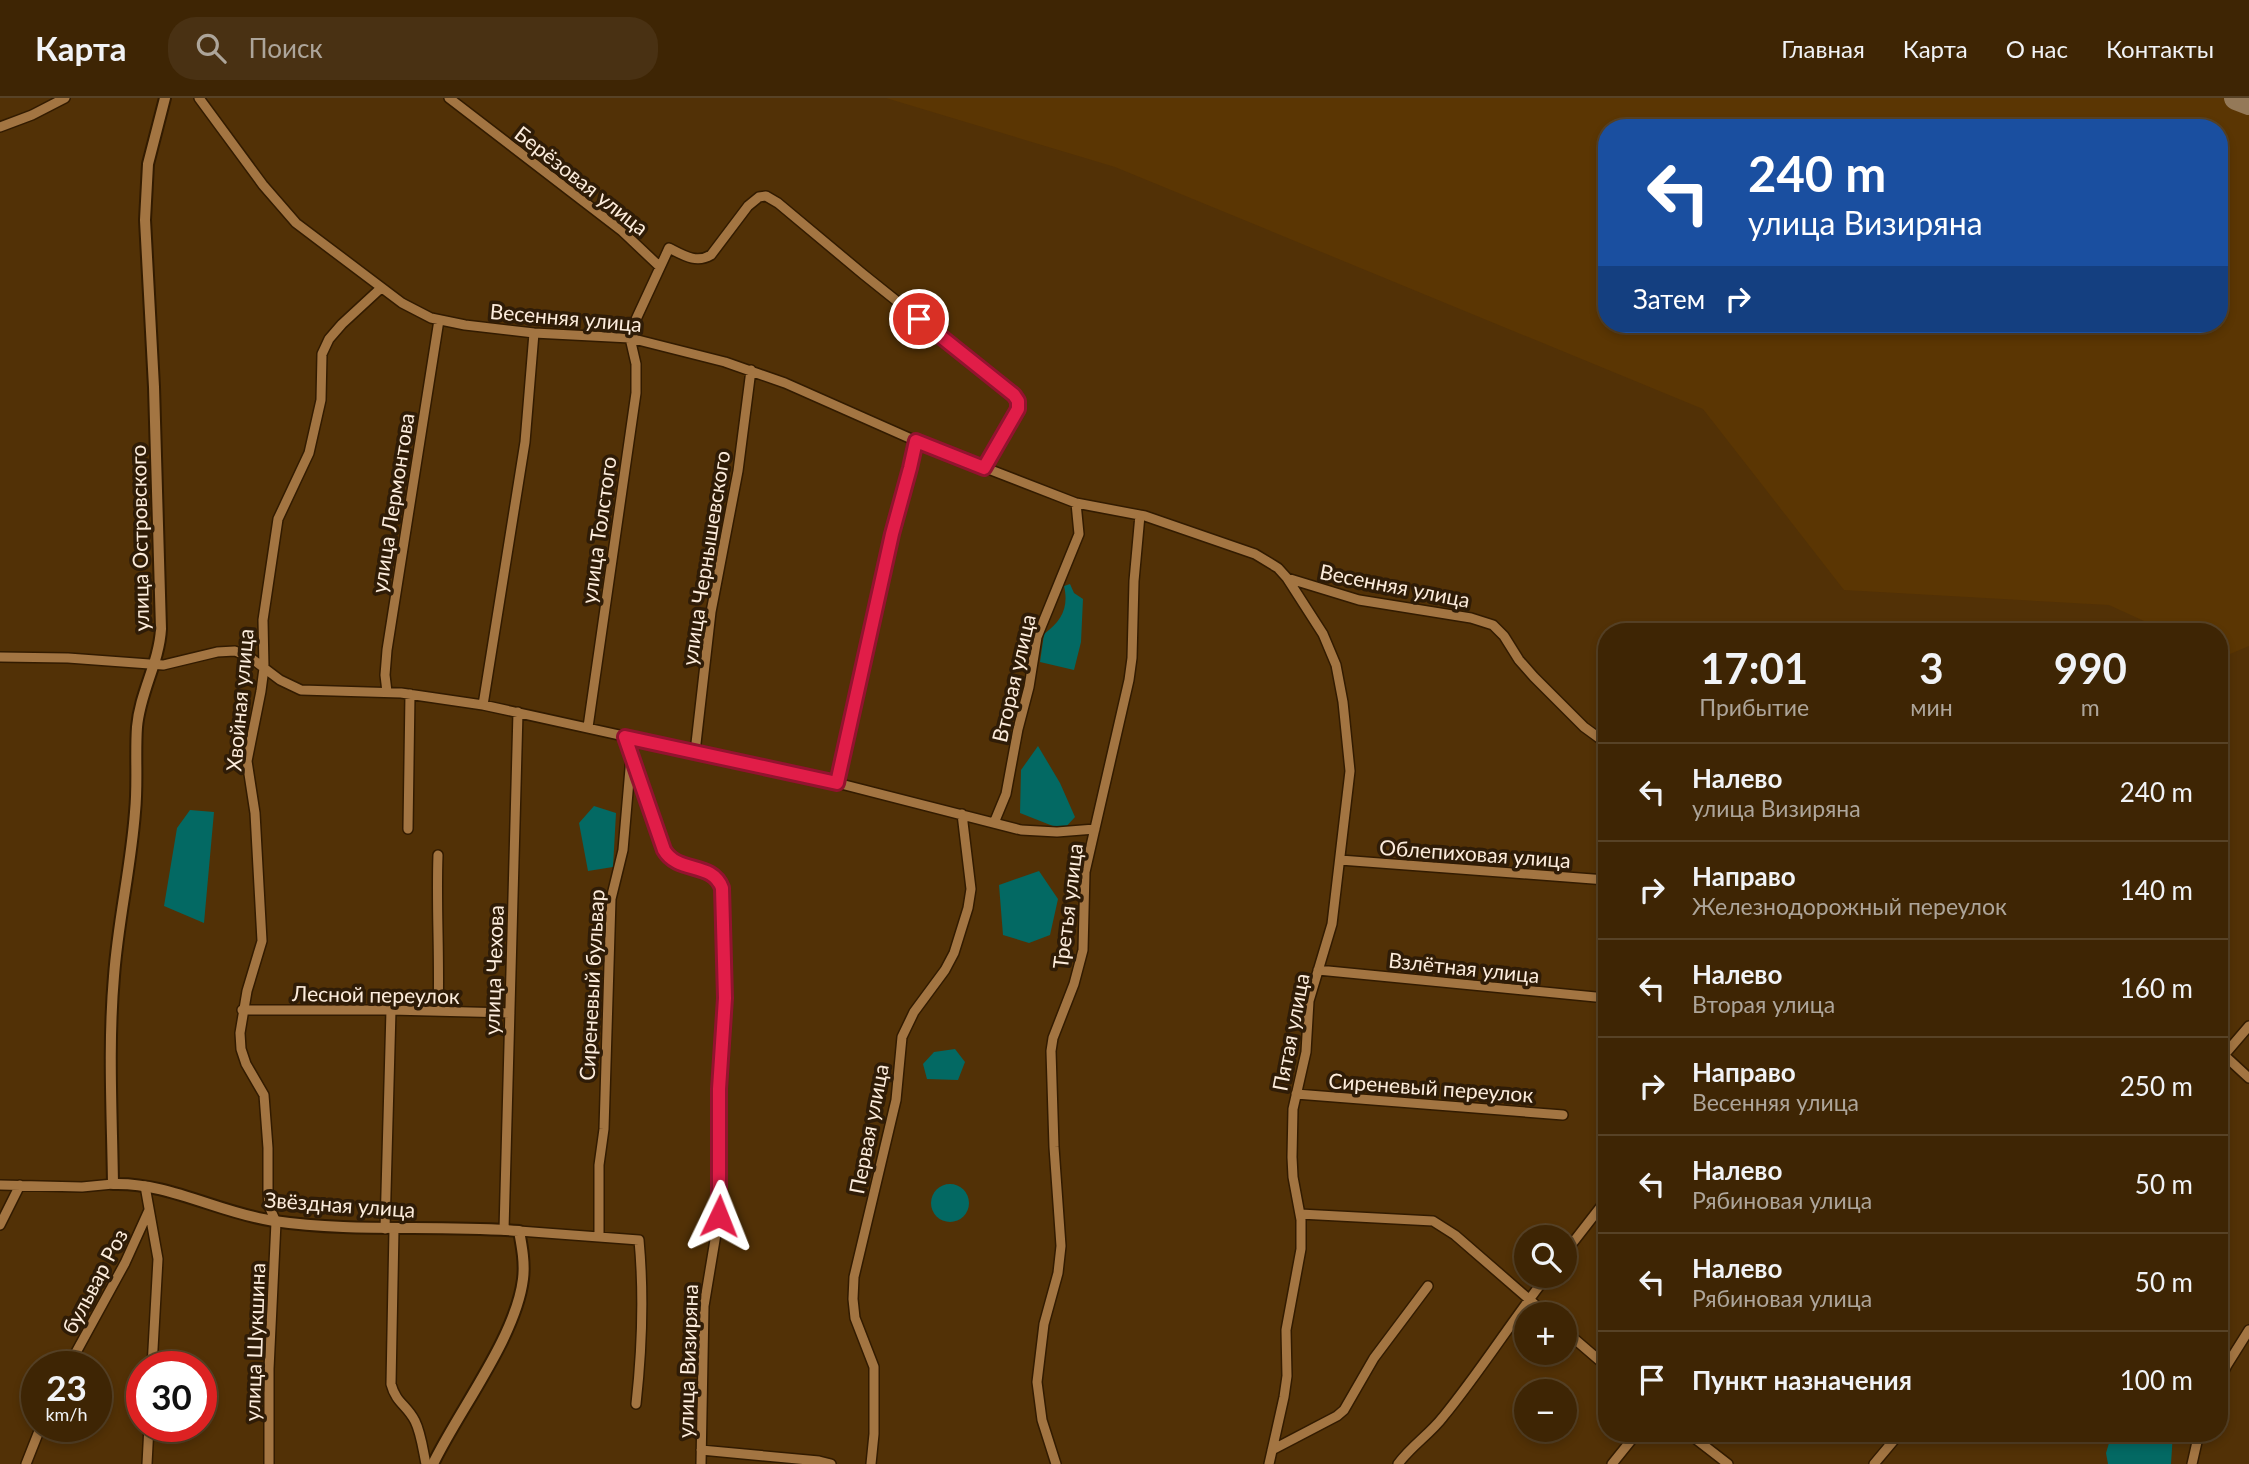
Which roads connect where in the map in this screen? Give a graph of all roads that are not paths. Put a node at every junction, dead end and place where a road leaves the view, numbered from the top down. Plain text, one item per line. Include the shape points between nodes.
1 (65, 98) edge
2 (165, 98) edge
3 (199, 98) edge
4 (449, 98) edge
5 (0, 127) edge
6 (659, 266) junction
7 (381, 288) junction
8 (439, 320) junction
9 (534, 333) junction
10 (630, 338) junction
11 (751, 370) junction
12 (916, 441) junction
13 (984, 468) junction
14 (1076, 503) junction
15 (1140, 515) junction
16 (1287, 578) junction
17 (0, 657) edge
18 (155, 665) junction
19 (264, 667) junction
20 (387, 692) junction
21 (410, 694) junction
22 (483, 705) junction
23 (518, 712) junction
24 (588, 727) junction
25 (625, 737) junction
26 (1598, 738) edge
27 (695, 752) junction
28 (631, 757) junction
29 (837, 783) junction
30 (962, 814) junction
31 (994, 823) junction
32 (408, 829) dead end
33 (1095, 829) junction
34 (439, 855) dead end
35 (1340, 860) junction
36 (1598, 879) edge
37 (1318, 970) junction
38 (1598, 997) edge
39 (242, 1010) junction
40 (391, 1010) junction
41 (438, 1011) junction
42 (510, 1013) junction
43 (2249, 1026) edge
44 (2228, 1051) edge
45 (2228, 1062) edge
46 (2249, 1077) edge
47 (1296, 1094) junction
48 (1563, 1115) dead end
49 (113, 1184) junction
50 (0, 1185) edge
51 (20, 1185) junction
52 (145, 1186) junction
53 (149, 1210) junction
54 (1598, 1210) edge
55 (1300, 1214) junction
56 (276, 1222) junction
57 (0, 1225) edge
58 (389, 1229) junction
59 (504, 1230) junction
60 (519, 1231) junction
61 (598, 1237) junction
62 (1577, 1237) edge
63 (1428, 1286) dead end
64 (1538, 1288) edge
65 (1528, 1300) junction
66 (1531, 1302) edge
67 (2249, 1330) edge
68 (1577, 1341) edge
69 (77, 1351) edge
70 (153, 1351) edge
71 (1598, 1359) edge
72 (2228, 1363) edge
73 (636, 1404) dead end
74 (35, 1442) edge
75 (148, 1442) edge
76 (1630, 1442) edge
77 (1700, 1442) edge
78 (1892, 1442) edge
79 (2197, 1442) edge
80 (701, 1450) junction
81 (1272, 1450) junction
82 (26, 1464) edge
83 (147, 1464) edge
84 (269, 1464) edge
85 (426, 1464) edge
86 (433, 1464) edge
87 (701, 1464) edge
88 (831, 1464) edge
89 (871, 1464) edge
90 (1056, 1464) edge
91 (1269, 1464) edge
92 (1398, 1464) edge
93 (1612, 1464) edge
94 (1728, 1464) edge
95 (1874, 1464) edge
96 (2192, 1464) edge

1 - 5 street
2 - 18 street, улица Островского via 148,163 145,206 162,603
3 - 7 street, Весенняя улица via 296,223
4 - 6 street, Берёзовая улица via 622,230
6 - 10 street
6 - 13 street via 669,248 699,260 711,255 754,200 766,196 778,203 1014,395 1018,409
7 - 8 street, Весенняя улица
7 - 19 street, Хвойная улица via 342,324 322,354 321,400 309,453 278,519 263,620
8 - 9 street, Весенняя улица
8 - 20 street, улица Лермонтова via 387,650
9 - 10 street, Весенняя улица
9 - 22 street via 525,442
10 - 11 street, Весенняя улица
10 - 24 street, улица Толстого via 636,393
11 - 12 street, Весенняя улица
11 - 27 street, улица Чернышевского
12 - 13 street, Весенняя улица
12 - 29 street
13 - 14 street, Весенняя улица
14 - 15 street, Весенняя улица
14 - 31 street, Вторая улица via 1079,534 1037,637 1006,794
15 - 16 street, Весенняя улица via 1255,554
15 - 33 street, Третья улица via 1129,680
16 - 26 street, Весенняя улица via 1350,598 1493,625 1534,677
16 - 35 street, Пятая улица via 1326,641 1340,682 1350,754
17 - 18 street
18 - 19 street via 235,651
18 - 49 street, улица Островского via 138,718 135,816 113,978
19 - 20 street via 301,690
19 - 39 street, Хвойная улица via 247,761 255,813 262,941
20 - 21 street
21 - 22 street
21 - 32 street
22 - 23 street
23 - 24 street
23 - 42 street, улица Чехова
24 - 25 street
25 - 27 street
25 - 28 street, Сиреневый бульвар
27 - 29 street
28 - 61 street, Сиреневый бульвар via 624,850 611,899
28 - 80 street, улица Визиряна via 668,858 712,873 722,888 725,998 719,1089 720,1196 704,1306
29 - 30 street
30 - 31 street
30 - 89 street, Первая улица via 971,889 968,908 954,953 902,1037 896,1100 854,1277 855,1318 874,1367
31 - 33 street via 1039,832
33 - 90 street, Третья улица via 1084,888 1083,950 1051,1051 1061,1246 1037,1381 1042,1420
34 - 41 street
35 - 36 street, Облепиховая улица
35 - 37 street, Пятая улица via 1332,924
37 - 38 street, Взлётная улица
37 - 47 street, Пятая улица
39 - 40 street, Лесной переулок
39 - 56 street, Хвойная улица via 241,1049 266,1108 269,1206
40 - 41 street, Лесной переулок
40 - 58 street
41 - 42 street, Лесной переулок
42 - 59 street, улица Чехова
43 - 44 street
45 - 46 street
47 - 48 street, Сиреневый переулок
47 - 55 street, Пятая улица via 1292,1147
49 - 51 street, Звёздная улица
49 - 52 street, Звёздная улица
50 - 51 street, Звёздная улица
51 - 57 street
52 - 53 street
52 - 56 street, Звёздная улица
53 - 69 street, бульвар Роз
53 - 70 street via 158,1259
54 - 62 street
55 - 65 street via 1433,1221
55 - 81 street, Пятая улица via 1301,1249 1286,1330 1287,1376
56 - 58 street, Звёздная улица
56 - 84 street, улица Шукшина via 268,1369
58 - 59 street, Звёздная улица
58 - 85 street via 391,1384 398,1403 417,1424
59 - 60 street, Звёздная улица
60 - 61 street, Звёздная улица
60 - 86 street via 524,1265 515,1310
61 - 73 street, Звёздная улица via 639,1240
63 - 81 street via 1374,1358 1344,1410
64 - 65 street
65 - 66 street
65 - 92 street via 1443,1418
67 - 72 street
68 - 71 street
74 - 82 street
75 - 83 street
76 - 93 street
77 - 94 street
78 - 95 street
79 - 96 street
80 - 87 street, улица Визиряна
80 - 88 street
81 - 91 street, Пятая улица

